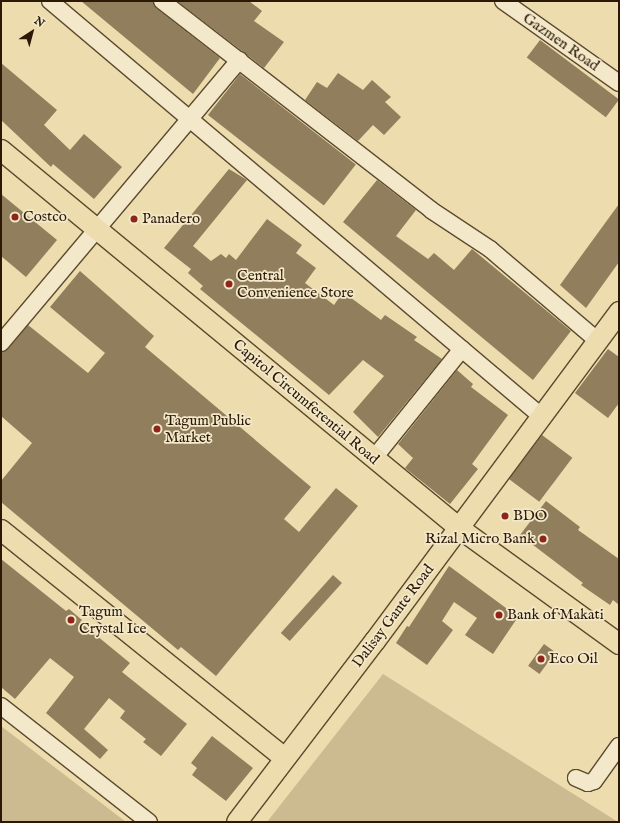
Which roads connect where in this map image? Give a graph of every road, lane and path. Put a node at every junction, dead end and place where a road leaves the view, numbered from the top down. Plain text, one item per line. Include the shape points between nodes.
1 (50, 1) edge
2 (162, 1) edge
3 (503, 1) edge
4 (239, 60) junction
5 (619, 83) edge
6 (189, 119) junction
7 (1, 150) edge
8 (96, 229) junction
9 (619, 312) edge
10 (598, 341) junction
11 (1, 343) edge
12 (462, 349) junction
13 (541, 416) junction
14 (374, 458) junction
15 (459, 528) junction
16 (1, 530) edge
17 (619, 644) edge
18 (1, 706) edge
19 (619, 746) edge
20 (285, 758) junction
21 (576, 778) dead end
22 (150, 822) edge
23 (238, 822) edge

1 - 6 street
2 - 4 street
3 - 5 street, Gazmen Road
4 - 6 street
4 - 10 street via 431,210 490,249
6 - 8 street
6 - 12 street
7 - 8 main road, Capitol Circumferential Road
8 - 11 street
8 - 14 main road, Capitol Circumferential Road
9 - 10 main road, Dalisay Gante Road
10 - 13 main road, Dalisay Gante Road
12 - 13 street
12 - 14 street
13 - 15 main road, Dalisay Gante Road
14 - 15 main road, Capitol Circumferential Road
15 - 17 main road, Capitol Circumferential Road
15 - 20 main road, Dalisay Gante Road
16 - 20 main road
18 - 22 street
19 - 21 street via 594,781 588,783
20 - 23 main road, Dalisay Gante Road

